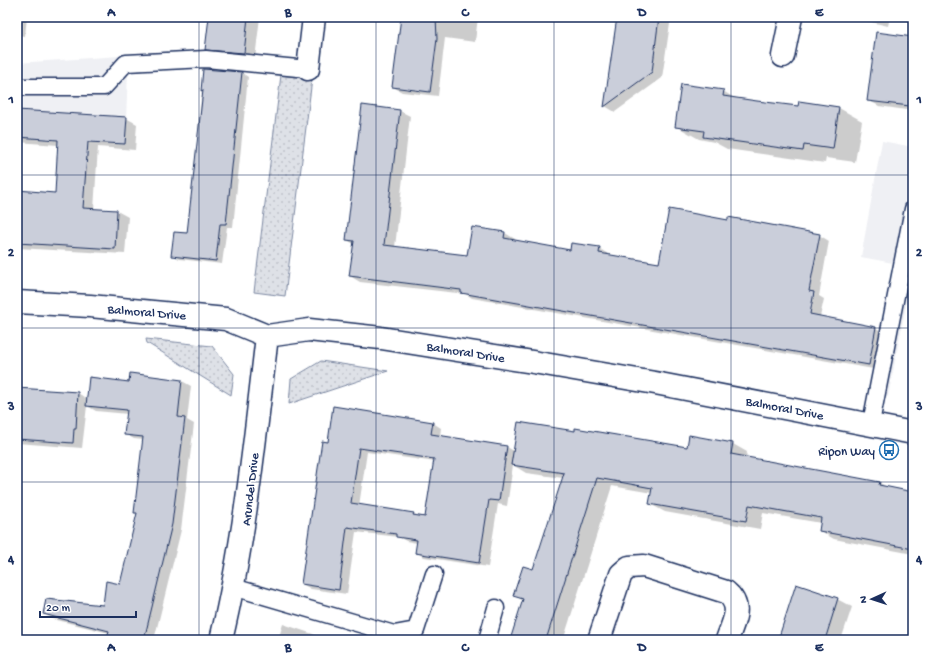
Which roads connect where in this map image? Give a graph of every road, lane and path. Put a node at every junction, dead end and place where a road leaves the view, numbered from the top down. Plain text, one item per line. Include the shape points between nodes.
1 (314, 17) edge
2 (792, 17) edge
3 (783, 56) dead end
4 (308, 69) joint
5 (17, 87) edge
6 (913, 209) edge
7 (17, 302) edge
8 (267, 336) junction
9 (871, 424) junction
10 (913, 433) edge
11 (434, 574) dead end
12 (233, 587) junction
13 (496, 608) dead end
14 (220, 640) edge
15 (487, 640) edge
16 (599, 640) edge
17 (727, 640) edge

1 - 4 street
2 - 3 street
4 - 5 lane via 206,59 126,63 104,87
6 - 9 lane
7 - 8 street, Balmoral Drive via 226,319
8 - 9 street, Balmoral Drive via 310,330 381,338 541,363
8 - 12 street, Arundel Drive via 245,519
9 - 10 street, Balmoral Drive
11 - 12 lane via 416,630 394,634
12 - 14 street, Arundel Drive
13 - 15 lane
16 - 17 street via 621,574 629,567 644,566 726,592 735,599 737,609

